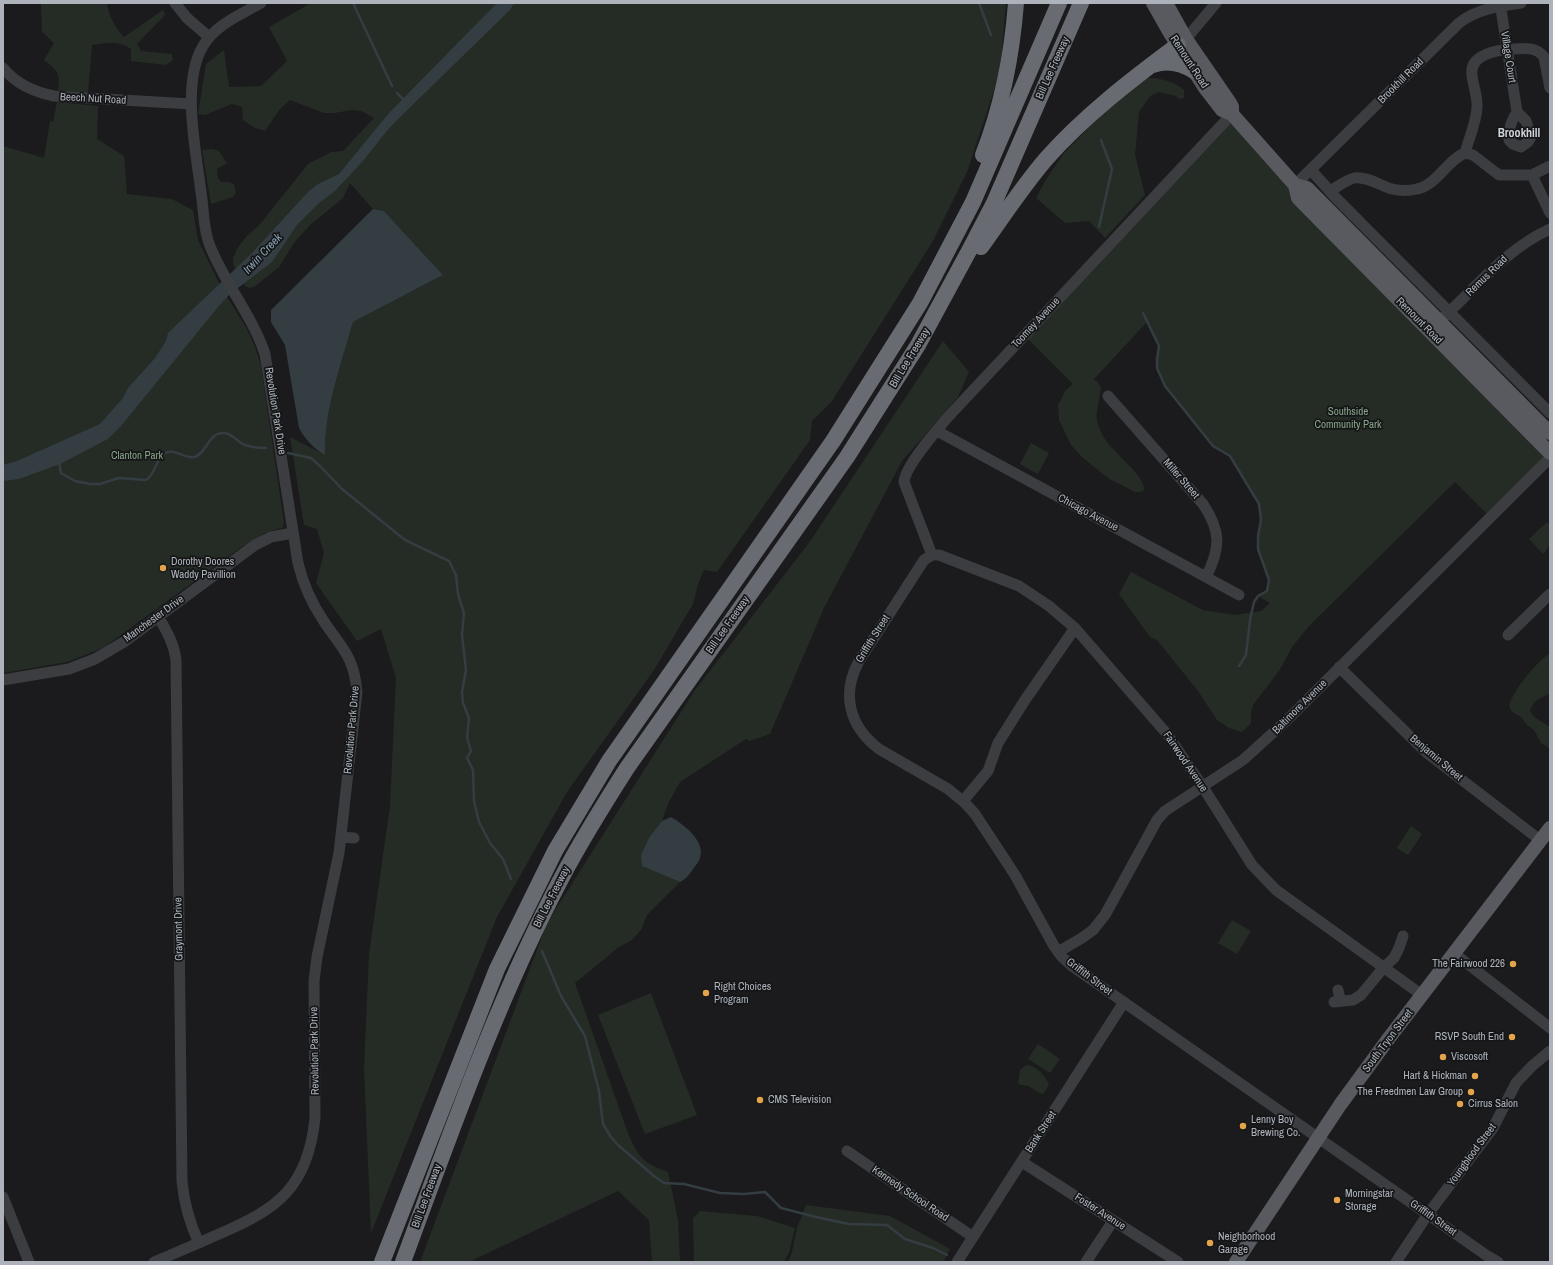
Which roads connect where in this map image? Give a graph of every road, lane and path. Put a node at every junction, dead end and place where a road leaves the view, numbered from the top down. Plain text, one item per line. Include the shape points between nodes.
1 (175, 3) edge
2 (261, 3) edge
3 (1016, 3) edge
4 (1059, 3) edge
5 (1081, 3) edge
6 (1153, 3) edge
7 (1166, 3) edge
8 (1216, 3) edge
9 (1521, 3) edge
10 (1501, 5) edge
11 (209, 37) junction
12 (1182, 42) junction
13 (1507, 49) junction
14 (1151, 65) junction
15 (3, 68) edge
16 (1194, 71) junction
17 (1550, 88) edge
18 (191, 104) junction
19 (1517, 112) dead end
20 (1232, 114) junction
21 (1465, 153) junction
22 (1550, 166) edge
23 (1311, 170) junction
24 (1532, 176) junction
25 (1295, 185) junction
26 (1330, 191) junction
27 (1550, 213) edge
28 (1550, 229) edge
29 (920, 303) junction
30 (937, 309) junction
31 (1440, 321) junction
32 (1108, 396) dead end
33 (1550, 413) edge
34 (937, 431) junction
35 (1550, 433) edge
36 (1550, 453) edge
37 (1550, 458) edge
38 (293, 533) junction
39 (932, 555) junction
40 (1206, 577) junction
41 (1550, 594) edge
42 (1240, 595) dead end
43 (158, 616) junction
44 (1075, 628) junction
45 (1508, 636) dead end
46 (1339, 667) junction
47 (3, 680) edge
48 (1203, 787) junction
49 (963, 801) junction
50 (1550, 828) edge
51 (341, 837) junction
52 (354, 838) dead end
53 (1540, 840) junction
54 (1403, 936) dead end
55 (1058, 952) junction
56 (1454, 954) junction
57 (1384, 967) junction
58 (1338, 990) dead end
59 (1422, 995) junction
60 (1124, 1002) junction
61 (1550, 1028) edge
62 (1550, 1051) edge
63 (1318, 1138) junction
64 (847, 1151) dead end
65 (1022, 1162) junction
66 (3, 1198) edge
67 (1428, 1214) junction
68 (420, 1215) junction
69 (1113, 1221) junction
70 (973, 1237) junction
71 (198, 1243) junction
72 (383, 1258) edge
73 (1241, 1260) edge
74 (29, 1262) edge
75 (154, 1262) edge
76 (403, 1262) edge
77 (408, 1262) edge
78 (957, 1262) edge
79 (1086, 1262) edge
80 (1178, 1262) edge
81 (1396, 1262) edge
82 (1498, 1262) edge

1 - 11 street via 187,18
2 - 11 street, Revolution Park Drive via 219,27
3 - 29 highway via 1006,79 988,141
4 - 29 highway, Bill Lee Freeway via 974,202
5 - 30 highway, Bill Lee Freeway via 994,203
6 - 12 main road, Remount Road
7 - 12 main road, Remount Road
8 - 12 street
9 - 10 street, Brookhill Road
10 - 13 street, Village Court
10 - 23 street, Brookhill Road via 1480,11 1459,23
11 - 18 street, Revolution Park Drive via 198,58
12 - 14 highway
12 - 16 main road, Remount Road
12 - 20 main road, Remount Road via 1230,103
13 - 17 street via 1528,48 1541,52
13 - 19 street, Village Court
13 - 21 street via 1488,54 1473,64 1477,107
14 - 16 highway via 1171,62
14 - 30 highway via 1100,108 1046,160 1014,200
15 - 18 street, Beech Nut Road via 16,81 28,88 54,96
16 - 20 main road, Remount Road via 1221,108
18 - 38 street, Revolution Park Drive via 206,232 222,272 252,321 265,354
20 - 25 main road, Remount Road
20 - 34 street, Toomey Avenue
21 - 24 street via 1473,154 1499,174
21 - 26 street via 1456,158 1425,187 1418,189 1402,191 1354,178
22 - 24 street
23 - 25 street, Brookhill Road
23 - 26 street
24 - 27 street
25 - 31 main road, Remount Road via 1298,198
26 - 31 street
28 - 31 street, Remus Road via 1508,255
29 - 72 highway, Bill Lee Freeway via 833,441 614,755 555,851 497,969
30 - 68 highway, Bill Lee Freeway via 918,346 863,433 632,762 584,838 510,985
31 - 33 street
31 - 35 main road, Remount Road
31 - 36 main road, Remount Road
32 - 40 street, Miller Street via 1210,514 1216,532 1216,552
34 - 39 street, Toomey Avenue via 904,476 904,482
34 - 40 street, Chicago Avenue
37 - 46 street, Baltimore Avenue
38 - 43 street, Manchester Drive via 271,537 255,545
38 - 51 street, Revolution Park Drive via 305,588 323,620 348,654 356,680 357,692
39 - 44 street, Fairwood Avenue via 939,554 1019,586
39 - 49 street, Griffith Street via 924,560 859,661 850,684 850,704 855,723 869,742 948,789
40 - 42 street, Chicago Avenue
41 - 45 street
43 - 47 street, Manchester Drive via 114,648 86,663 50,673
43 - 71 street, Graymont Drive via 171,639 176,660 182,1181 187,1214
44 - 48 street, Fairwood Avenue via 1167,734
44 - 49 street via 998,743 988,771
46 - 48 street, Baltimore Avenue via 1252,754
46 - 53 street, Benjamin Street via 1427,753
48 - 55 street, Baltimore Avenue via 1169,808 1157,820 1106,915 1093,930
48 - 57 street, Fairwood Avenue via 1252,865 1270,885
49 - 55 street, Griffith Street via 975,814 1015,874
50 - 53 main road, South Tryon Street
51 - 52 street
51 - 71 street, Revolution Park Drive via 314,981 316,1118 308,1156 294,1184 271,1207 253,1219
53 - 56 main road, South Tryon Street
54 - 57 street via 1394,958
55 - 60 street, Griffith Street via 1072,966
56 - 59 main road, South Tryon Street
56 - 61 street
57 - 58 street via 1361,995 1353,1000 1338,1001
57 - 59 street, Fairwood Avenue
59 - 63 main road, South Tryon Street
60 - 63 street, Griffith Street
60 - 65 street, Bank Street
62 - 67 street, Youngblood Street via 1516,1083 1492,1128
63 - 67 street, Griffith Street
63 - 73 main road, South Tryon Street
64 - 70 street, Kennedy School Road
65 - 69 street, Foster Avenue
65 - 70 street, Bank Street
66 - 74 street
67 - 81 street, Youngblood Street
67 - 82 street, Griffith Street
68 - 76 highway, Bill Lee Freeway
68 - 77 highway
69 - 79 street
69 - 80 street, Foster Avenue
70 - 78 street, Bank Street
71 - 75 street, Revolution Park Drive

